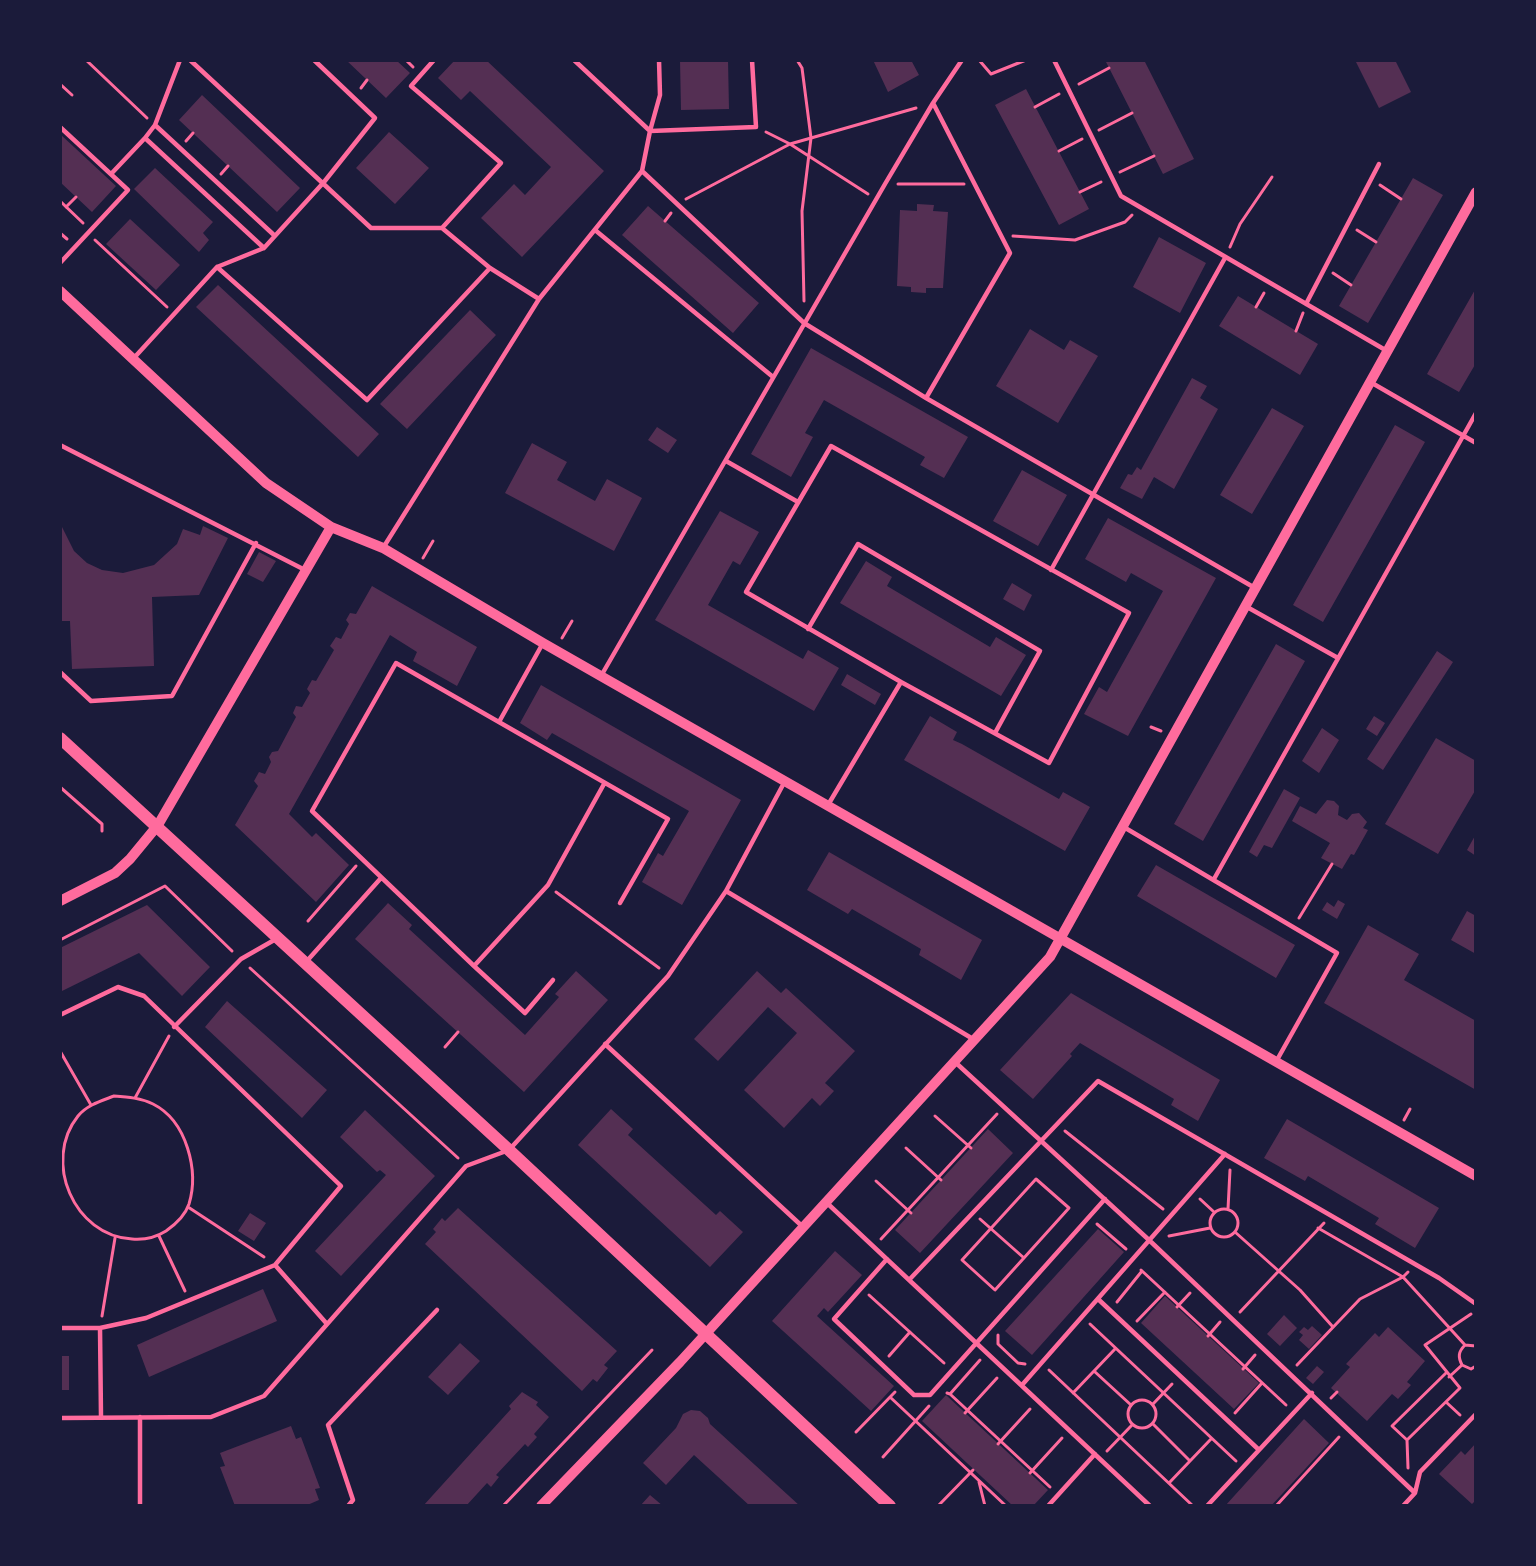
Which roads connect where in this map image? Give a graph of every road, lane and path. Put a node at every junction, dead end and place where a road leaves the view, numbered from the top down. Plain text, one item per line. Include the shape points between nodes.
1 (86, 60) edge
2 (180, 60) edge
3 (190, 60) edge
4 (314, 60) edge
5 (434, 60) edge
6 (574, 60) edge
7 (659, 60) edge
8 (752, 60) edge
9 (797, 60) edge
10 (962, 60) edge
11 (979, 60) edge
12 (1026, 60) edge
13 (1054, 60) edge
14 (60, 84) edge
15 (72, 95) dead end
16 (933, 103) junction
17 (155, 125) junction
18 (60, 127) edge
19 (756, 127) junction
20 (650, 131) junction
21 (145, 138) junction
22 (811, 138) junction
23 (790, 144) junction
24 (810, 157) junction
25 (1379, 164) dead end
26 (642, 171) junction
27 (111, 174) junction
28 (1272, 177) dead end
29 (1372, 180) junction
30 (324, 182) junction
31 (885, 184) junction
32 (975, 184) junction
33 (1476, 192) edge
34 (76, 197) dead end
35 (876, 199) junction
36 (1401, 199) dead end
37 (60, 201) edge
38 (677, 204) junction
39 (1138, 206) junction
40 (66, 207) junction
41 (665, 221) dead end
42 (1348, 225) junction
43 (442, 228) junction
44 (595, 230) junction
45 (89, 231) junction
46 (275, 236) junction
47 (1001, 236) junction
48 (1376, 242) dead end
49 (264, 248) junction
50 (1225, 258) junction
51 (60, 263) edge
52 (217, 267) junction
53 (490, 268) junction
54 (1325, 268) junction
55 (1270, 283) junction
56 (1351, 285) dead end
57 (60, 292) edge
58 (539, 299) junction
59 (1306, 304) junction
60 (1256, 307) dead end
61 (174, 313) junction
62 (804, 323) junction
63 (1296, 331) dead end
64 (1387, 351) junction
65 (133, 359) junction
66 (773, 377) junction
67 (1370, 382) junction
68 (926, 398) junction
69 (1476, 413) edge
70 (1463, 435) junction
71 (1476, 443) edge
72 (60, 445) edge
73 (726, 461) junction
74 (1094, 495) junction
75 (798, 502) junction
76 (331, 527) junction
77 (256, 543) junction
78 (383, 548) junction
79 (305, 570) junction
80 (1051, 570) junction
81 (1255, 588) junction
82 (1245, 606) junction
83 (808, 628) junction
84 (543, 643) junction
85 (1338, 658) junction
86 (60, 672) edge
87 (601, 676) junction
88 (901, 682) junction
89 (499, 722) junction
90 (995, 734) junction
91 (60, 738) edge
92 (785, 781) junction
93 (604, 784) junction
94 (60, 787) edge
95 (828, 805) junction
96 (158, 825) junction
97 (1122, 826) junction
98 (102, 831) dead end
99 (361, 859) junction
100 (1332, 864) dead end
101 (381, 878) junction
102 (1214, 879) junction
103 (548, 885) junction
104 (726, 891) junction
105 (60, 901) edge
106 (620, 903) dead end
107 (308, 921) dead end
108 (1294, 927) junction
109 (279, 937) junction
110 (1060, 938) junction
111 (60, 940) edge
112 (241, 959) junction
113 (306, 963) junction
114 (474, 966) junction
115 (668, 976) junction
116 (553, 980) dead end
117 (60, 1015) edge
118 (174, 1027) junction
119 (458, 1032) dead end
120 (975, 1040) junction
121 (605, 1044) junction
122 (445, 1047) dead end
123 (60, 1051) edge
124 (1276, 1061) junction
125 (955, 1062) junction
126 (135, 1098) junction
127 (91, 1105) junction
128 (1004, 1106) junction
129 (996, 1115) junction
130 (935, 1116) dead end
131 (1004, 1123) dead end
132 (1057, 1125) junction
133 (1042, 1140) junction
134 (60, 1144) edge
135 (65, 1147) junction
136 (969, 1147) junction
137 (906, 1148) dead end
138 (509, 1150) junction
139 (1228, 1155) junction
140 (466, 1166) junction
141 (1476, 1176) edge
142 (940, 1179) junction
143 (876, 1181) dead end
144 (1192, 1191) junction
145 (1105, 1199) junction
146 (826, 1203) junction
147 (188, 1206) junction
148 (1228, 1209) junction
149 (910, 1211) junction
150 (1214, 1212) junction
151 (974, 1213) junction
152 (1171, 1215) junction
153 (1331, 1215) junction
154 (1089, 1217) junction
155 (1097, 1224) junction
156 (804, 1227) junction
157 (991, 1228) junction
158 (1210, 1228) junction
159 (1318, 1228) junction
160 (1090, 1232) dead end
161 (1235, 1232) junction
162 (159, 1236) junction
163 (115, 1238) junction
164 (882, 1238) junction
165 (1149, 1240) junction
166 (890, 1245) dead end
167 (874, 1247) junction
168 (1024, 1258) junction
169 (887, 1259) junction
170 (1133, 1259) junction
171 (1415, 1264) junction
172 (275, 1265) junction
173 (1278, 1270) junction
174 (1142, 1271) junction
175 (1403, 1277) junction
176 (909, 1280) junction
177 (1197, 1285) junction
178 (861, 1288) junction
179 (1165, 1292) junction
180 (1098, 1299) junction
181 (189, 1300) junction
182 (1476, 1304) edge
183 (1178, 1306) junction
184 (436, 1310) dead end
185 (1123, 1310) dead end
186 (1476, 1310) edge
187 (1228, 1314) junction
188 (1130, 1316) dead end
189 (1082, 1317) junction
190 (1233, 1319) junction
191 (1136, 1322) junction
192 (327, 1324) junction
193 (1333, 1327) junction
194 (60, 1328) edge
195 (100, 1328) junction
196 (1451, 1328) junction
197 (1144, 1329) dead end
198 (910, 1332) junction
199 (998, 1333) dead end
200 (706, 1334) junction
201 (1208, 1335) junction
202 (977, 1344) junction
203 (1465, 1345) junction
204 (1476, 1346) edge
205 (1263, 1347) junction
206 (1115, 1348) junction
207 (652, 1350) dead end
208 (979, 1362) dead end
209 (1041, 1363) junction
210 (1028, 1364) dead end
211 (881, 1365) junction
212 (1462, 1365) junction
213 (1476, 1366) edge
214 (985, 1367) dead end
215 (1244, 1368) junction
216 (952, 1371) junction
217 (1094, 1371) junction
218 (1290, 1372) junction
219 (991, 1373) dead end
220 (1448, 1375) junction
221 (1180, 1376) junction
222 (997, 1378) junction
223 (1262, 1383) junction
224 (902, 1384) junction
225 (1022, 1385) junction
226 (1005, 1386) dead end
227 (1073, 1393) junction
228 (1163, 1393) junction
229 (1312, 1393) junction
230 (950, 1394) dead end
231 (890, 1397) junction
232 (1022, 1401) dead end
233 (1446, 1402) junction
234 (1153, 1404) junction
235 (1131, 1405) junction
236 (1286, 1405) junction
237 (1226, 1406) dead end
238 (1030, 1409) junction
239 (966, 1411) junction
240 (1280, 1412) dead end
241 (1294, 1412) junction
242 (1234, 1414) junction
243 (1476, 1414) edge
244 (1038, 1416) dead end
245 (101, 1417) junction
246 (140, 1417) junction
247 (60, 1418) edge
248 (1241, 1421) dead end
249 (1468, 1422) junction
250 (1153, 1424) junction
251 (1132, 1425) junction
252 (1054, 1430) dead end
253 (856, 1432) dead end
254 (1341, 1436) dead end
255 (1120, 1437) junction
256 (1062, 1438) junction
257 (1211, 1438) junction
258 (1407, 1440) junction
259 (999, 1442) junction
260 (1070, 1445) dead end
261 (1258, 1449) junction
262 (1095, 1454) junction
263 (1100, 1459) junction
264 (1190, 1461) junction
265 (1242, 1467) junction
266 (972, 1471) junction
267 (1031, 1472) junction
268 (978, 1480) junction
269 (1169, 1483) junction
270 (1409, 1488) junction
271 (1415, 1493) junction
272 (1059, 1495) junction
273 (140, 1506) edge
274 (348, 1506) edge
275 (503, 1506) edge
276 (541, 1506) edge
277 (890, 1506) edge
278 (938, 1506) edge
279 (985, 1506) edge
280 (1005, 1506) edge
281 (1048, 1506) edge
282 (1150, 1506) edge
283 (1193, 1506) edge
284 (1207, 1506) edge
285 (1276, 1506) edge
286 (1403, 1506) edge

1 - 17 path
2 - 17 lane
3 - 30 lane
4 - 30 lane via 375,118
5 - 43 lane via 411,86 501,162
6 - 20 lane
7 - 20 lane via 660,95
8 - 19 lane
9 - 22 path via 802,68
10 - 16 lane
11 - 12 path via 991,74
13 - 39 lane via 1121,196
14 - 15 path
16 - 22 path
16 - 31 lane
16 - 32 lane
17 - 21 lane
17 - 46 lane
18 - 27 lane
19 - 20 lane
19 - 23 path
20 - 26 lane
21 - 27 lane
21 - 49 lane
22 - 23 path
22 - 24 path
23 - 24 path
23 - 38 path
24 - 35 path
24 - 62 path via 802,212
25 - 29 lane
26 - 38 lane
26 - 44 lane
27 - 45 lane via 128,190
28 - 50 path via 1240,224
29 - 36 path
29 - 42 lane
30 - 43 lane via 371,228
30 - 46 lane
31 - 32 path
31 - 35 lane
32 - 47 lane
33 - 64 street
34 - 40 path
35 - 62 lane
37 - 40 path
38 - 41 path
38 - 62 lane
39 - 47 path via 1125,222 1075,240
39 - 50 lane
40 - 45 path
42 - 48 path
42 - 54 lane
43 - 53 lane
44 - 58 lane
44 - 66 lane
45 - 51 lane
45 - 61 path
46 - 49 lane
47 - 68 lane via 1010,253
49 - 52 lane
50 - 55 lane
50 - 74 lane
52 - 53 lane via 367,399
52 - 61 lane
53 - 58 lane
54 - 56 path
54 - 59 lane
55 - 59 lane
55 - 60 path
57 - 65 street
58 - 78 lane
59 - 63 path
59 - 64 lane
61 - 65 lane
62 - 66 lane
62 - 68 lane
64 - 67 street
65 - 76 street via 266,483
66 - 73 lane
67 - 70 lane
67 - 81 street
68 - 74 lane
69 - 70 lane
70 - 71 lane
70 - 85 lane
72 - 77 lane
73 - 75 lane
73 - 87 lane
74 - 80 lane
74 - 81 lane
75 - 80 lane via 831,446
75 - 83 lane via 746,592
76 - 78 street
76 - 79 street
77 - 79 lane
77 - 86 lane via 172,696 91,701
78 - 84 street
79 - 96 street
80 - 90 lane via 1129,613 1049,763
81 - 82 street
82 - 85 lane
82 - 97 street
83 - 88 lane
83 - 90 lane via 858,544 1040,651
84 - 87 street
84 - 89 lane
85 - 102 lane
87 - 92 street
88 - 90 lane
88 - 95 lane
89 - 93 lane
89 - 99 lane via 396,663 312,811
91 - 96 main road
92 - 95 street
92 - 104 lane
93 - 103 lane
93 - 106 lane via 668,819
94 - 98 path via 102,824
95 - 110 street
96 - 105 street via 115,873
96 - 109 main road
97 - 102 lane
97 - 110 street
99 - 101 lane
99 - 107 path
100 - 108 path
101 - 113 lane
101 - 114 lane
102 - 108 lane
103 - 114 lane
103 - 115 path via 648,957
104 - 115 lane
104 - 120 lane
108 - 124 lane via 1336,953
109 - 112 lane
109 - 113 main road
110 - 120 street via 1050,957
110 - 124 street
111 - 112 path via 165,886
112 - 118 lane
112 - 140 path
113 - 138 main road
114 - 116 lane via 525,1013
115 - 121 lane
117 - 118 lane via 118,987 144,996
118 - 126 path
118 - 172 lane via 341,1186
119 - 122 path
120 - 125 street
121 - 138 lane
121 - 156 lane
123 - 127 path
124 - 141 street
125 - 128 lane
125 - 146 street
126 - 127 path via 114,1096
126 - 147 path via 155,1105 183,1137 194,1185
127 - 135 path via 79,1116
128 - 129 path
128 - 133 lane
129 - 131 path
129 - 136 path
130 - 136 path
132 - 133 lane
132 - 139 lane via 1098,1081
132 - 152 path
133 - 145 lane
133 - 151 lane
134 - 135 path
135 - 163 path via 65,1177 73,1202 91,1226
136 - 142 path
137 - 142 path
138 - 140 lane
138 - 200 main road
139 - 144 lane
139 - 148 path
139 - 153 lane
140 - 192 lane
142 - 149 path
143 - 149 path
144 - 150 path
144 - 152 lane
145 - 154 lane
145 - 165 lane
146 - 156 street
146 - 167 lane
147 - 162 path via 178,1223
147 - 172 path
148 - 150 path
148 - 161 path via 1238,1223
149 - 164 path
150 - 158 path
151 - 157 path
151 - 176 lane
152 - 165 lane
153 - 159 path
153 - 171 lane
154 - 155 path
154 - 202 lane
155 - 160 path
155 - 170 path
156 - 200 street
157 - 168 path
157 - 168 path via 962,1260 970,1268 995,1290
157 - 168 path via 1036,1179 1069,1208
158 - 161 path via 1216,1236 1227,1238
158 - 165 path
159 - 173 path
159 - 175 path
161 - 173 path
162 - 163 path via 143,1240
162 - 181 path
163 - 195 path
164 - 166 path
164 - 167 path
165 - 170 lane
165 - 177 lane
167 - 169 lane
169 - 176 lane
169 - 178 lane
170 - 174 path
170 - 180 lane
171 - 175 path
171 - 182 lane
172 - 181 lane
172 - 192 lane
173 - 190 path
173 - 193 path
174 - 179 path
174 - 185 path via 1117,1299
175 - 193 path via 1360,1299
175 - 196 path
176 - 202 lane
177 - 183 path
177 - 187 lane
178 - 198 path
178 - 211 lane via 834,1319
179 - 183 path
179 - 191 path
180 - 189 lane
180 - 221 lane
181 - 195 lane via 146,1317
183 - 201 path
184 - 274 lane via 328,1425 353,1500
186 - 196 path
187 - 190 lane
187 - 201 path
188 - 191 path
189 - 206 path
189 - 209 lane
190 - 205 lane
191 - 197 path
192 - 246 lane via 264,1396 211,1417
193 - 218 path
194 - 195 lane
195 - 245 lane
196 - 203 path
196 - 220 path via 1425,1345
198 - 211 path
198 - 216 path
199 - 210 path via 998,1344 1018,1363
200 - 276 street
200 - 277 main road
201 - 215 path
202 - 216 lane
202 - 225 lane
203 - 204 path
203 - 212 path via 1460,1351
205 - 215 path
205 - 218 lane
206 - 217 path
206 - 228 path
207 - 275 path
208 - 214 path
209 - 225 lane
209 - 227 path
211 - 224 lane
212 - 213 path via 1471,1369
212 - 220 path
215 - 223 path
216 - 224 lane via 930,1395 914,1395
217 - 227 path
217 - 235 path
218 - 229 lane
219 - 222 path
220 - 233 path via 1460,1388
220 - 258 path via 1392,1426
221 - 228 path
221 - 261 lane
222 - 226 path
222 - 239 path
223 - 236 path
223 - 242 path
224 - 231 path
225 - 262 lane
227 - 255 path
228 - 234 path
228 - 257 path
229 - 241 lane
229 - 270 lane
230 - 239 path
231 - 253 path
231 - 266 path
232 - 238 path
233 - 249 path
233 - 258 path
234 - 235 path via 1142,1400
234 - 250 path via 1157,1414
235 - 251 path via 1128,1415
236 - 240 path
236 - 241 path
237 - 242 path
238 - 244 path
238 - 259 path
239 - 259 path
241 - 261 lane
242 - 248 path
243 - 249 lane
245 - 246 lane
245 - 247 lane
246 - 273 lane
249 - 271 lane via 1420,1472
250 - 251 path via 1143,1429
250 - 264 path
251 - 255 path
252 - 256 path
254 - 285 path
255 - 263 path
255 - 269 path
256 - 260 path
256 - 267 path
257 - 264 path
257 - 265 path
258 - 270 path
259 - 267 path
261 - 265 lane
262 - 263 lane
262 - 272 lane
263 - 282 lane
264 - 269 path
265 - 284 lane
266 - 268 path
266 - 278 path
267 - 272 path
268 - 279 path
268 - 280 path
269 - 283 path
270 - 271 lane
271 - 286 lane
272 - 281 lane

